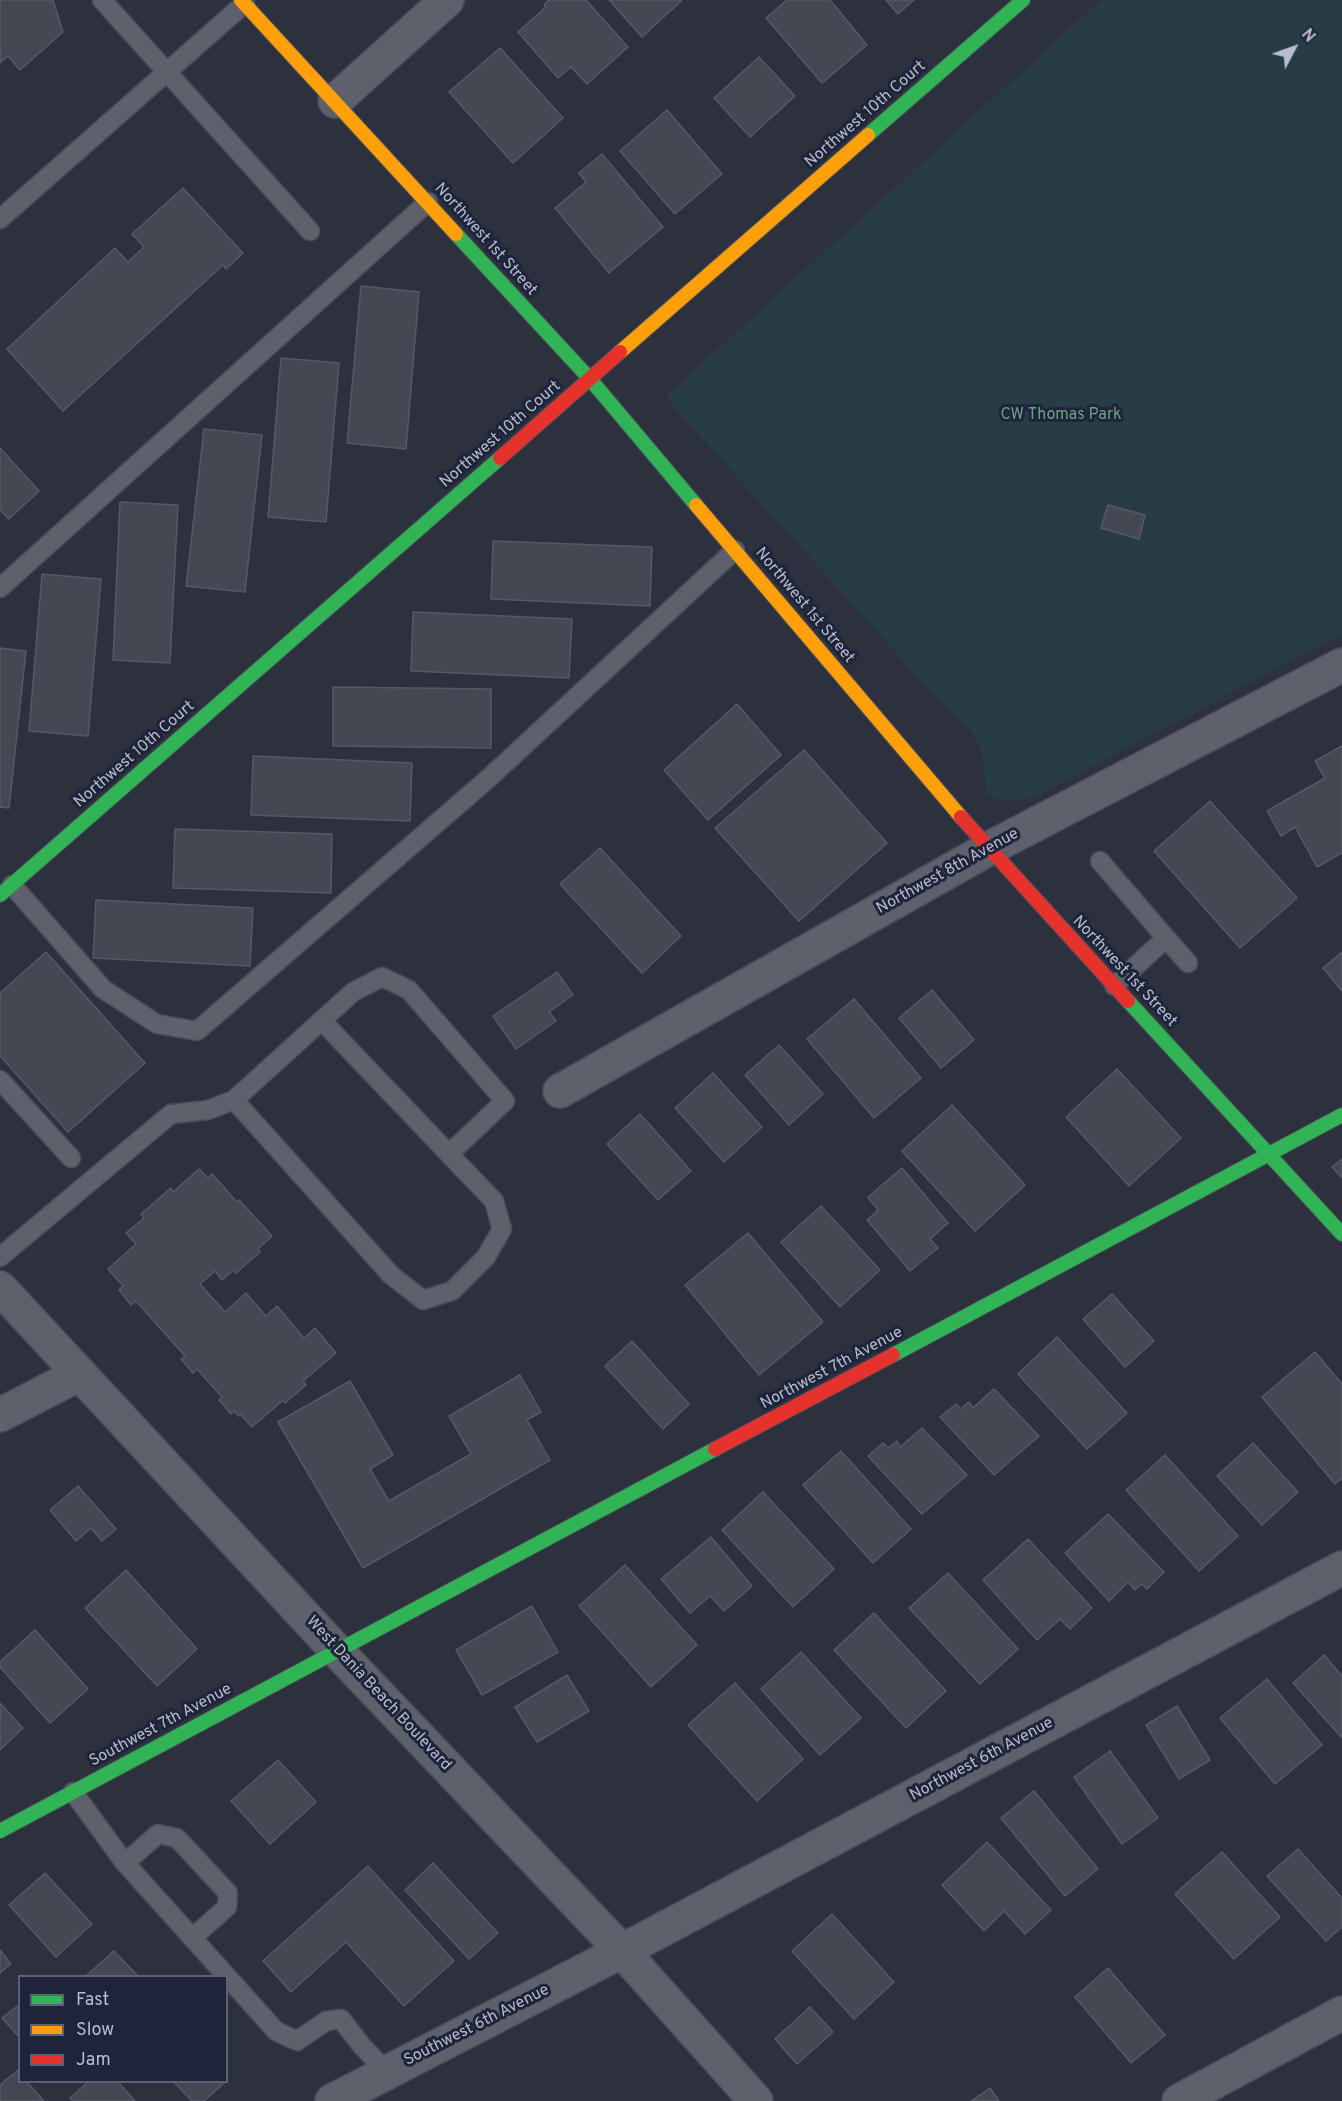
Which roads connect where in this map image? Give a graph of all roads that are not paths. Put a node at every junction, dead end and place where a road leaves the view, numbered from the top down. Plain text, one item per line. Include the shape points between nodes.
1 (102, 0) edge
2 (447, 0) edge
3 (1023, 0) edge
4 (243, 2) edge
5 (167, 71) junction
6 (335, 101) junction
7 (428, 202) junction
8 (0, 219) edge
9 (310, 231) dead end
10 (590, 379) junction
11 (735, 550) junction
12 (0, 588) edge
13 (1342, 665) edge
14 (988, 849) junction
15 (1100, 861) dead end
16 (6, 890) edge
17 (1166, 938) junction
18 (1188, 963) dead end
19 (1114, 986) junction
20 (322, 1021) junction
21 (0, 1080) edge
22 (560, 1091) dead end
23 (234, 1100) junction
24 (1342, 1115) edge
25 (449, 1154) junction
26 (1270, 1155) junction
27 (71, 1158) dead end
28 (1342, 1234) edge
29 (0, 1257) edge
30 (0, 1288) edge
31 (79, 1374) junction
32 (0, 1415) edge
33 (1342, 1568) edge
34 (337, 1650) junction
35 (73, 1792) junction
36 (0, 1831) edge
37 (125, 1863) junction
38 (192, 1938) junction
39 (621, 1951) junction
40 (225, 1975) edge
41 (228, 1978) edge
42 (1342, 2013) edge
43 (387, 2072) junction
44 (332, 2101) edge
45 (756, 2101) edge
46 (1179, 2101) edge

1 - 5 lane
2 - 6 street
3 - 10 street, Northwest 10th Court
4 - 5 lane
4 - 6 street, Northwest 1st Street
5 - 8 lane
5 - 9 lane
6 - 7 street, Northwest 1st Street
7 - 10 street, Northwest 1st Street
7 - 12 lane
10 - 11 street, Northwest 1st Street
10 - 16 street, Northwest 10th Court
11 - 14 street, Northwest 1st Street
11 - 16 lane via 489,777 197,1031 157,1023 103,989
13 - 14 street, Northwest 8th Avenue
14 - 19 street, Northwest 1st Street
14 - 22 street, Northwest 8th Avenue
15 - 17 lane
17 - 18 lane
17 - 19 lane
19 - 26 street, Northwest 1st Street
20 - 23 lane
20 - 25 lane
20 - 25 lane via 353,992 382,977 409,990 505,1101
21 - 27 lane
23 - 25 lane via 391,1275 423,1300 452,1291 486,1257 502,1229 494,1201
23 - 29 lane via 208,1110 171,1114
24 - 26 street, Northwest 7th Avenue
26 - 28 street, Northwest 1st Street
26 - 34 street, Northwest 7th Avenue
30 - 31 street, West Dania Beach Boulevard
31 - 32 street
31 - 34 street, West Dania Beach Boulevard
33 - 39 street, Northwest 6th Avenue
34 - 35 street, Southwest 7th Avenue
34 - 39 street, West Dania Beach Boulevard
35 - 36 street, Southwest 7th Avenue
35 - 37 lane
37 - 38 lane
37 - 38 lane via 158,1834 177,1838 228,1893 227,1907
38 - 40 lane
39 - 43 street, Southwest 6th Avenue
39 - 45 street, West Dania Beach Boulevard
41 - 43 lane via 276,2031 297,2041 326,2021 340,2019
42 - 46 street
43 - 44 street, Southwest 6th Avenue

